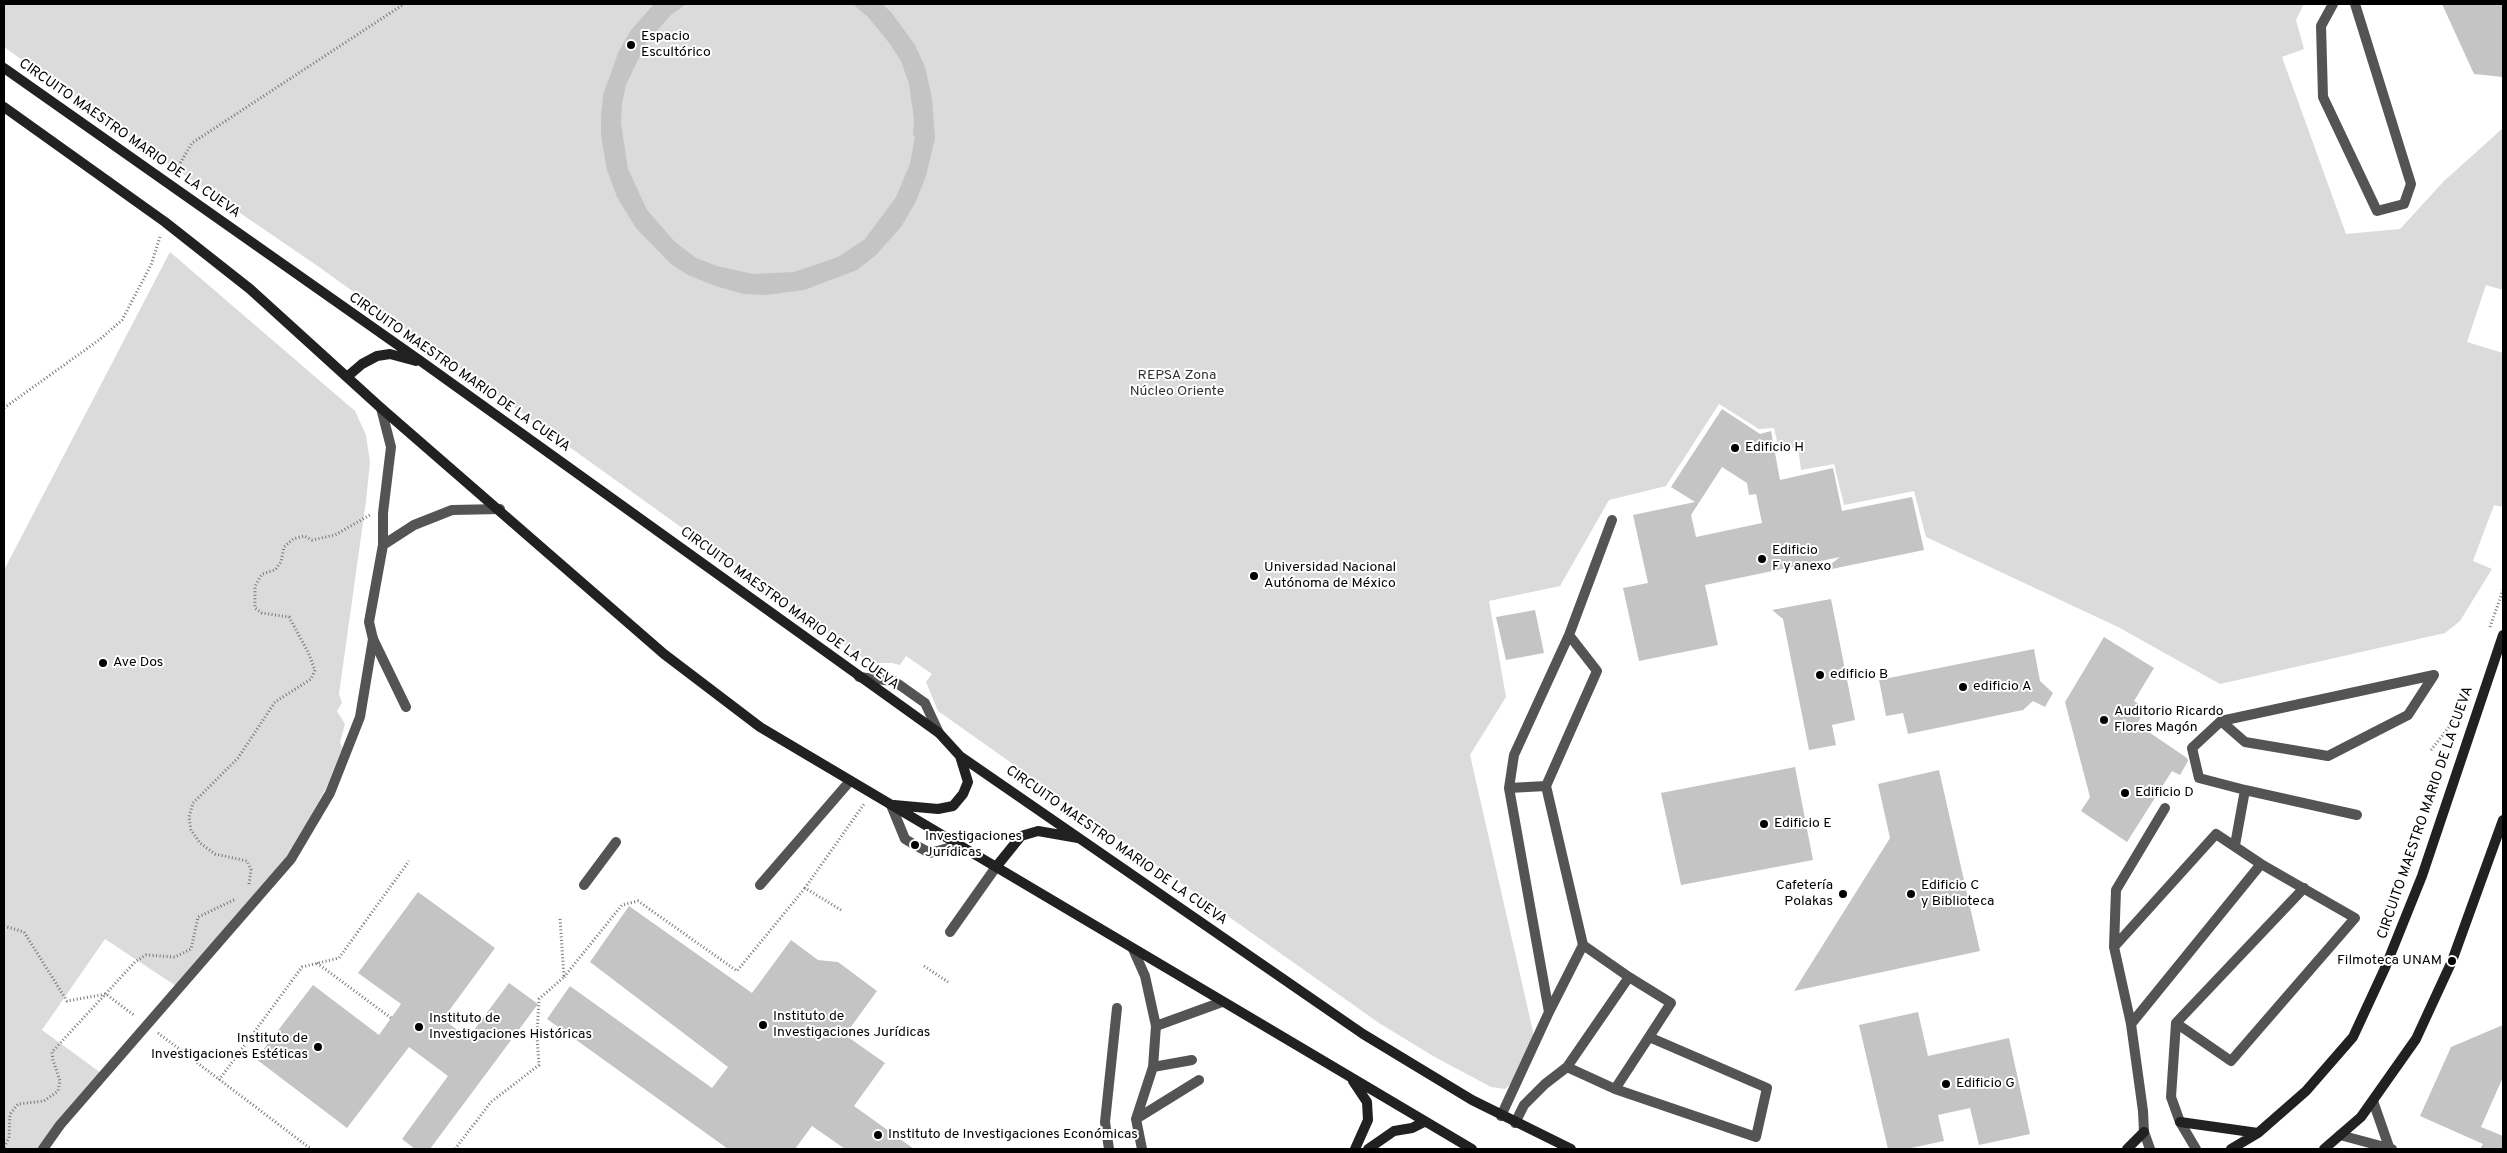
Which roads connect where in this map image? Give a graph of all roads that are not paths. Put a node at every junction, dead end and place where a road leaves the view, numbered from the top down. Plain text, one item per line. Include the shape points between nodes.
1 (2332, 4) edge
2 (2355, 4) edge
3 (4, 68) edge
4 (4, 107) edge
5 (422, 362) junction
6 (348, 376) junction
7 (382, 408) junction
8 (500, 509) junction
9 (1612, 520) dead end
10 (383, 545) junction
11 (1569, 635) junction
12 (2503, 635) edge
13 (373, 638) junction
14 (859, 677) junction
15 (406, 707) dead end
16 (2221, 721) junction
17 (940, 734) junction
18 (960, 756) junction
19 (850, 781) junction
20 (1546, 786) junction
21 (1509, 788) junction
22 (2245, 790) junction
23 (891, 805) junction
24 (2165, 808) dead end
25 (2358, 815) dead end
26 (2503, 820) edge
27 (1084, 840) junction
28 (616, 842) dead end
29 (2235, 845) junction
30 (959, 846) junction
31 (2261, 864) junction
32 (996, 867) junction
33 (584, 885) dead end
34 (760, 885) dead end
35 (2304, 888) junction
36 (950, 932) dead end
37 (1583, 945) junction
38 (2114, 947) junction
39 (1133, 949) junction
40 (1628, 977) junction
41 (1222, 1002) junction
42 (1117, 1008) dead end
43 (1549, 1012) junction
44 (2176, 1023) junction
45 (2131, 1024) junction
46 (1156, 1026) junction
47 (1649, 1037) junction
48 (1192, 1060) dead end
49 (1153, 1067) junction
50 (1567, 1067) junction
51 (1352, 1078) junction
52 (1199, 1080) dead end
53 (1615, 1089) junction
54 (2373, 1101) junction
55 (1501, 1116) junction
56 (1136, 1119) junction
57 (1424, 1122) junction
58 (2180, 1122) junction
59 (1515, 1123) junction
60 (2144, 1132) junction
61 (2258, 1134) junction
62 (2340, 1135) junction
63 (2391, 1148) edge
64 (43, 1149) edge
65 (1108, 1149) edge
66 (1142, 1149) edge
67 (1355, 1149) edge
68 (1368, 1149) edge
69 (1472, 1149) edge
70 (1571, 1149) edge
71 (2126, 1149) edge
72 (2150, 1149) edge
73 (2196, 1149) edge
74 (2231, 1149) edge
75 (2324, 1149) edge

1 - 2 street via 2321,26 2323,96 2377,211 2404,204 2411,184
3 - 5 street, CIRCUITO MAESTRO MARIO DE LA CUEVA
4 - 6 street via 165,222 250,289
5 - 6 street via 390,354 377,356
5 - 14 street, CIRCUITO MAESTRO MARIO DE LA CUEVA
6 - 7 street
7 - 8 street
7 - 10 street via 391,447
8 - 10 street via 452,510 414,525
8 - 19 street via 664,654 760,727
9 - 11 street
10 - 13 street via 369,622
11 - 20 street via 1597,671
11 - 21 street via 1514,755
12 - 61 street, CIRCUITO MAESTRO MARIO DE LA CUEVA via 2422,876 2386,968 2353,1037 2306,1091
13 - 15 street
13 - 64 street via 360,717 330,793 291,859
14 - 17 street, CIRCUITO MAESTRO MARIO DE LA CUEVA
14 - 17 street via 894,681 925,703
16 - 16 street via 2245,742 2328,756 2408,715 2434,675
16 - 22 street via 2192,748 2199,778
17 - 18 street, CIRCUITO MAESTRO MARIO DE LA CUEVA
18 - 23 street via 968,782 953,806 938,809
18 - 27 street, CIRCUITO MAESTRO MARIO DE LA CUEVA
19 - 23 street
19 - 34 street
20 - 21 street
20 - 37 street
21 - 43 street
22 - 25 street
22 - 29 street
23 - 30 street
23 - 30 street via 905,839 930,853
24 - 38 street via 2116,890
26 - 54 street via 2452,961 2420,1031
27 - 32 street via 1038,831 1021,836
27 - 55 street, CIRCUITO MAESTRO MARIO DE LA CUEVA via 1363,1034
28 - 33 street
29 - 31 street
29 - 38 street via 2216,834
30 - 32 street
31 - 35 street
31 - 45 street
32 - 36 street
32 - 39 street
35 - 44 street
35 - 44 street via 2355,918 2231,1060
37 - 40 street
37 - 43 street
38 - 45 street
39 - 41 street
39 - 46 street via 1145,976
40 - 47 street via 1671,1003
40 - 50 street
41 - 46 street
41 - 51 street
42 - 65 street via 1105,1122
43 - 55 street
44 - 58 street via 2171,1097
45 - 60 street
46 - 49 street
47 - 53 street
47 - 53 street via 1767,1088 1756,1137
48 - 49 street
49 - 56 street
50 - 53 street
50 - 59 street via 1524,1105
51 - 57 street
51 - 67 street via 1367,1102 1368,1120
52 - 56 street
54 - 62 street via 2361,1117
54 - 63 street
55 - 59 street, CIRCUITO MAESTRO MARIO DE LA CUEVA
56 - 66 street
57 - 68 street via 1394,1131
57 - 69 street
58 - 61 street
58 - 73 street
59 - 70 street, CIRCUITO MAESTRO MARIO DE LA CUEVA
60 - 71 street
60 - 72 street
61 - 74 street, CIRCUITO MAESTRO MARIO DE LA CUEVA
62 - 63 street
62 - 75 street

